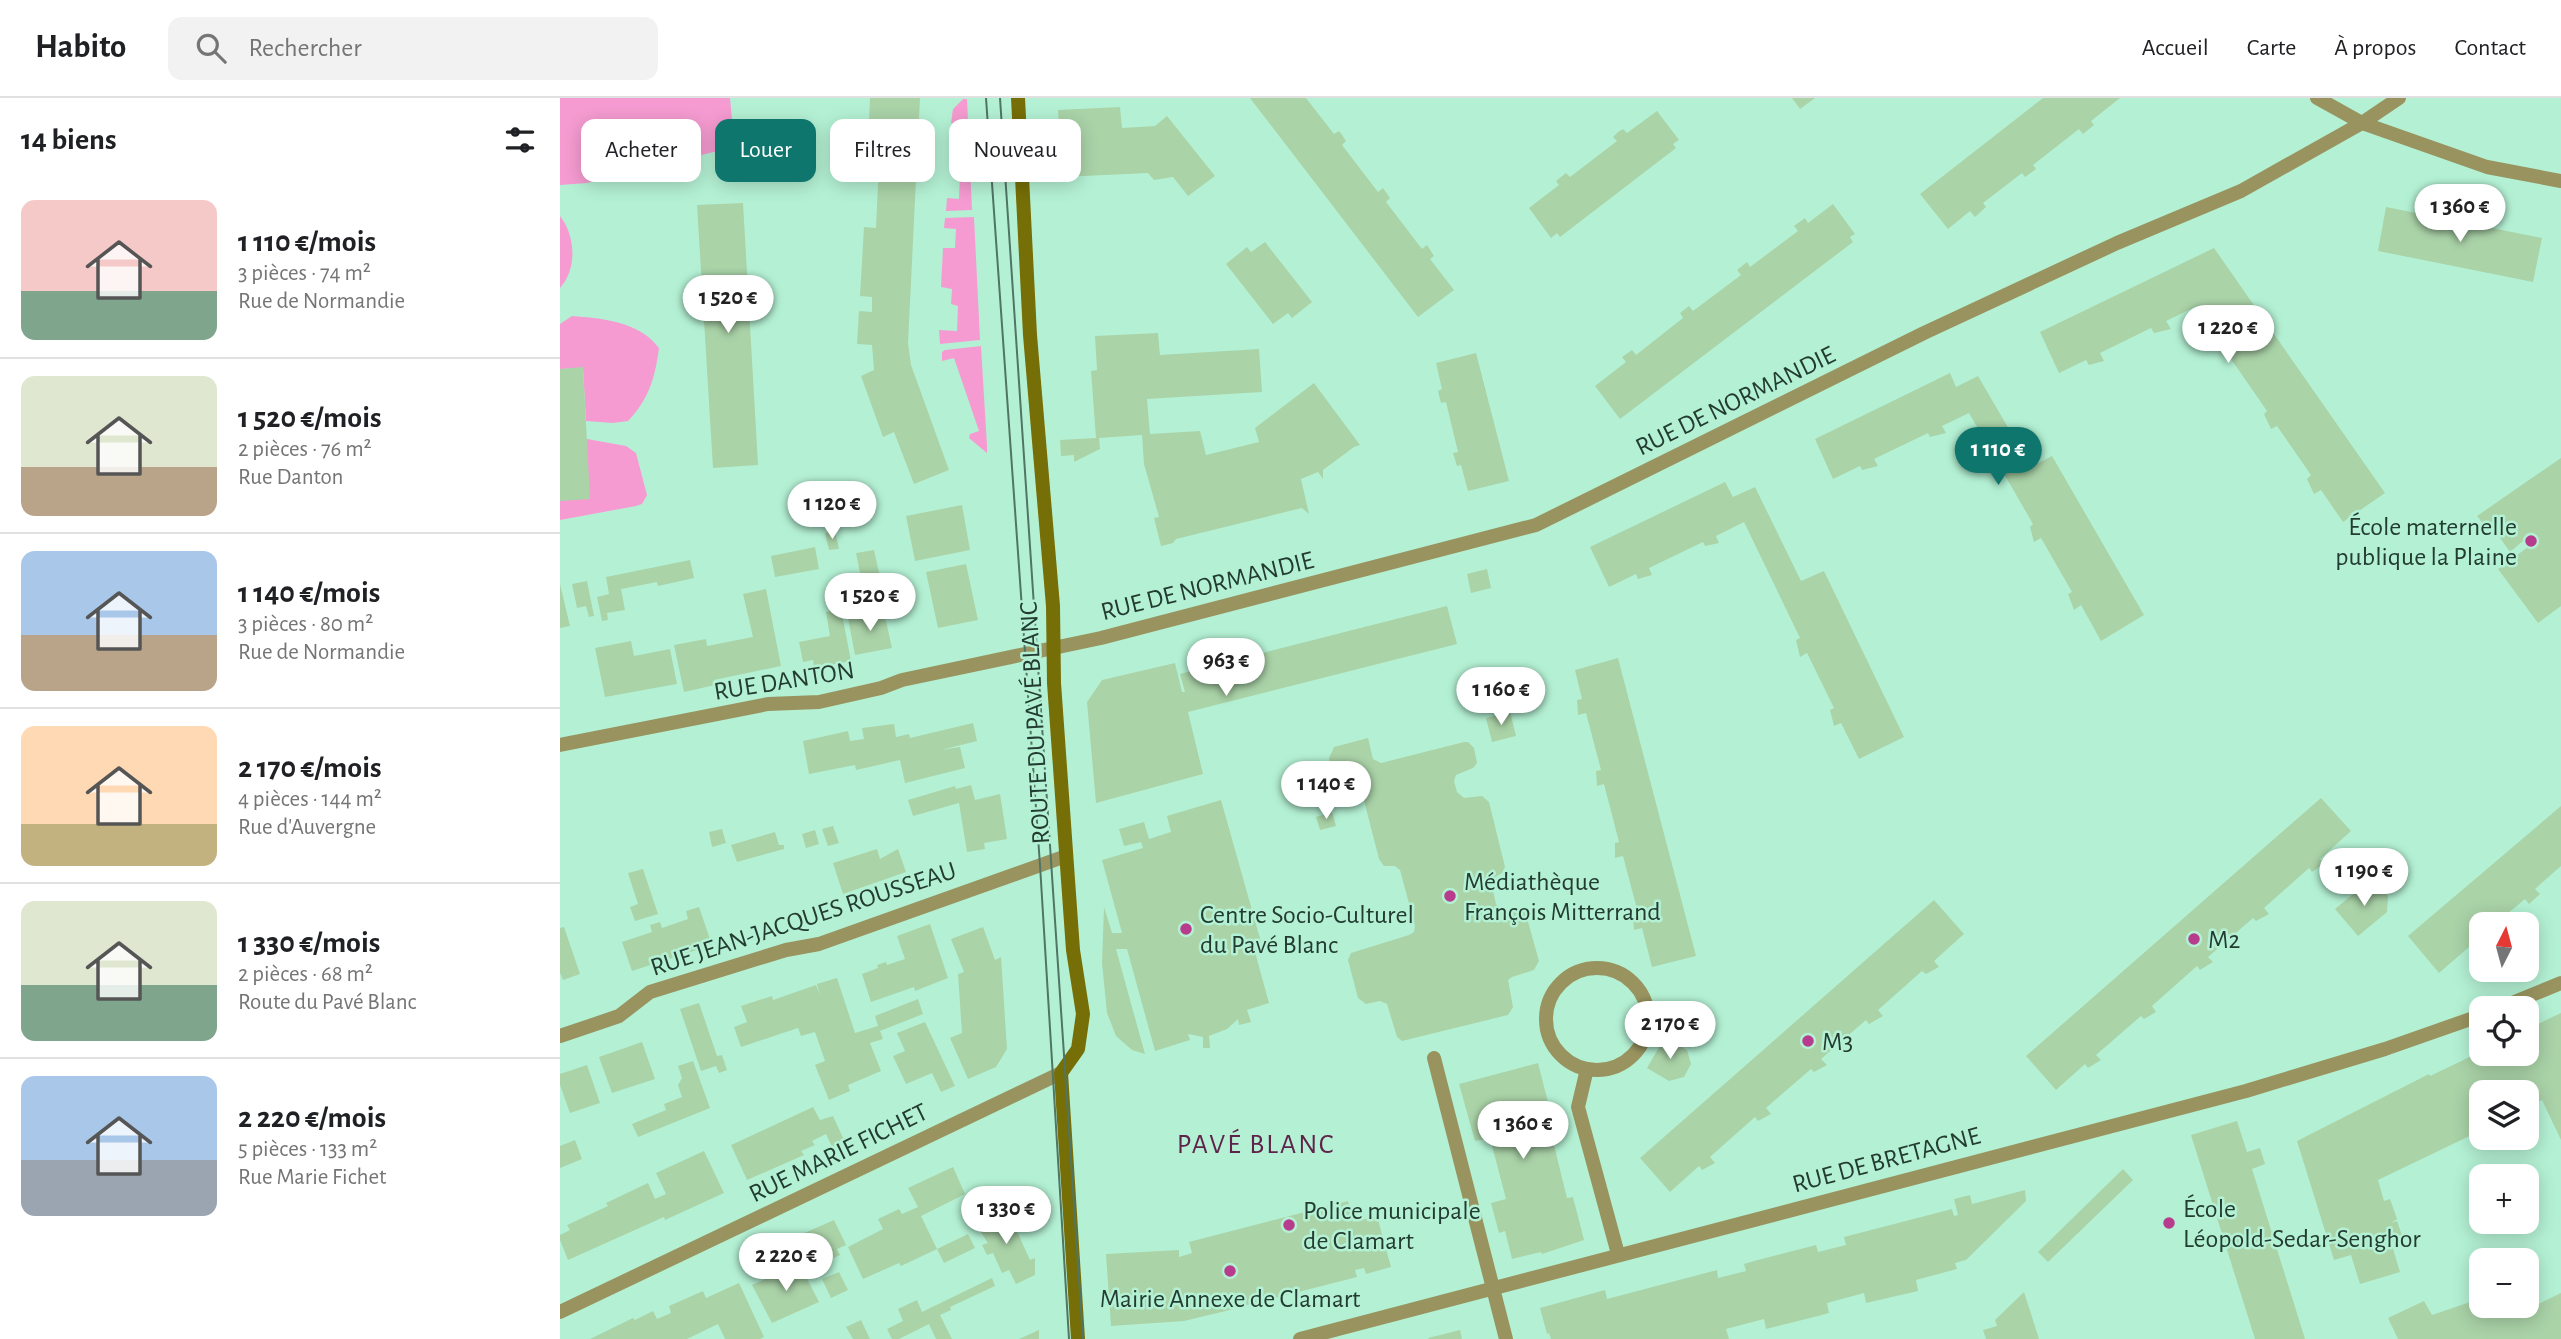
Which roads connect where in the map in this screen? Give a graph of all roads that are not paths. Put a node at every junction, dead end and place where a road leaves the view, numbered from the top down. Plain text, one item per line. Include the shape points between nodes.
1 (1018, 98) edge
2 (2317, 98) edge
3 (2399, 98) edge
4 (2362, 123) junction
5 (2561, 181) edge
6 (1055, 648) junction
7 (560, 745) edge
8 (1066, 856) junction
9 (2561, 983) edge
10 (2529, 996) edge
11 (2469, 1020) edge
12 (560, 1036) edge
13 (1434, 1058) dead end
14 (1587, 1069) junction
15 (1060, 1073) junction
16 (1618, 1254) junction
17 (1493, 1288) junction
18 (560, 1312) edge
19 (1078, 1339) edge
20 (1300, 1339) edge
21 (1506, 1339) edge

1 - 6 main road, ROUTE DU PAVÉ BLANC via 1030,335
2 - 4 street
3 - 4 street, RUE DE NORMANDIE
4 - 5 street via 2487,167
4 - 6 street, RUE DE NORMANDIE via 2241,191 1924,333 1536,526
6 - 7 street, RUE DANTON via 819,702 768,704
6 - 8 main road, ROUTE DU PAVÉ BLANC
8 - 12 street, RUE JEAN-JACQUES ROUSSEAU via 819,944 650,992 619,1016
8 - 15 main road, ROUTE DU PAVÉ BLANC via 1083,1014 1078,1049
9 - 10 street
11 - 16 street, RUE DE BRETAGNE via 2246,1091
13 - 17 street
14 - 14 street via 1622,1064 1643,1044 1648,1030 1648,1007 1639,989 1628,978 1601,968 1573,974 1552,994 1547,1008 1546,1023 1556,1050
14 - 16 street via 1578,1107
15 - 18 street, RUE MARIE FICHET
15 - 19 main road
16 - 17 street, RUE DE BRETAGNE
17 - 20 street, RUE DE BRETAGNE
17 - 21 street

